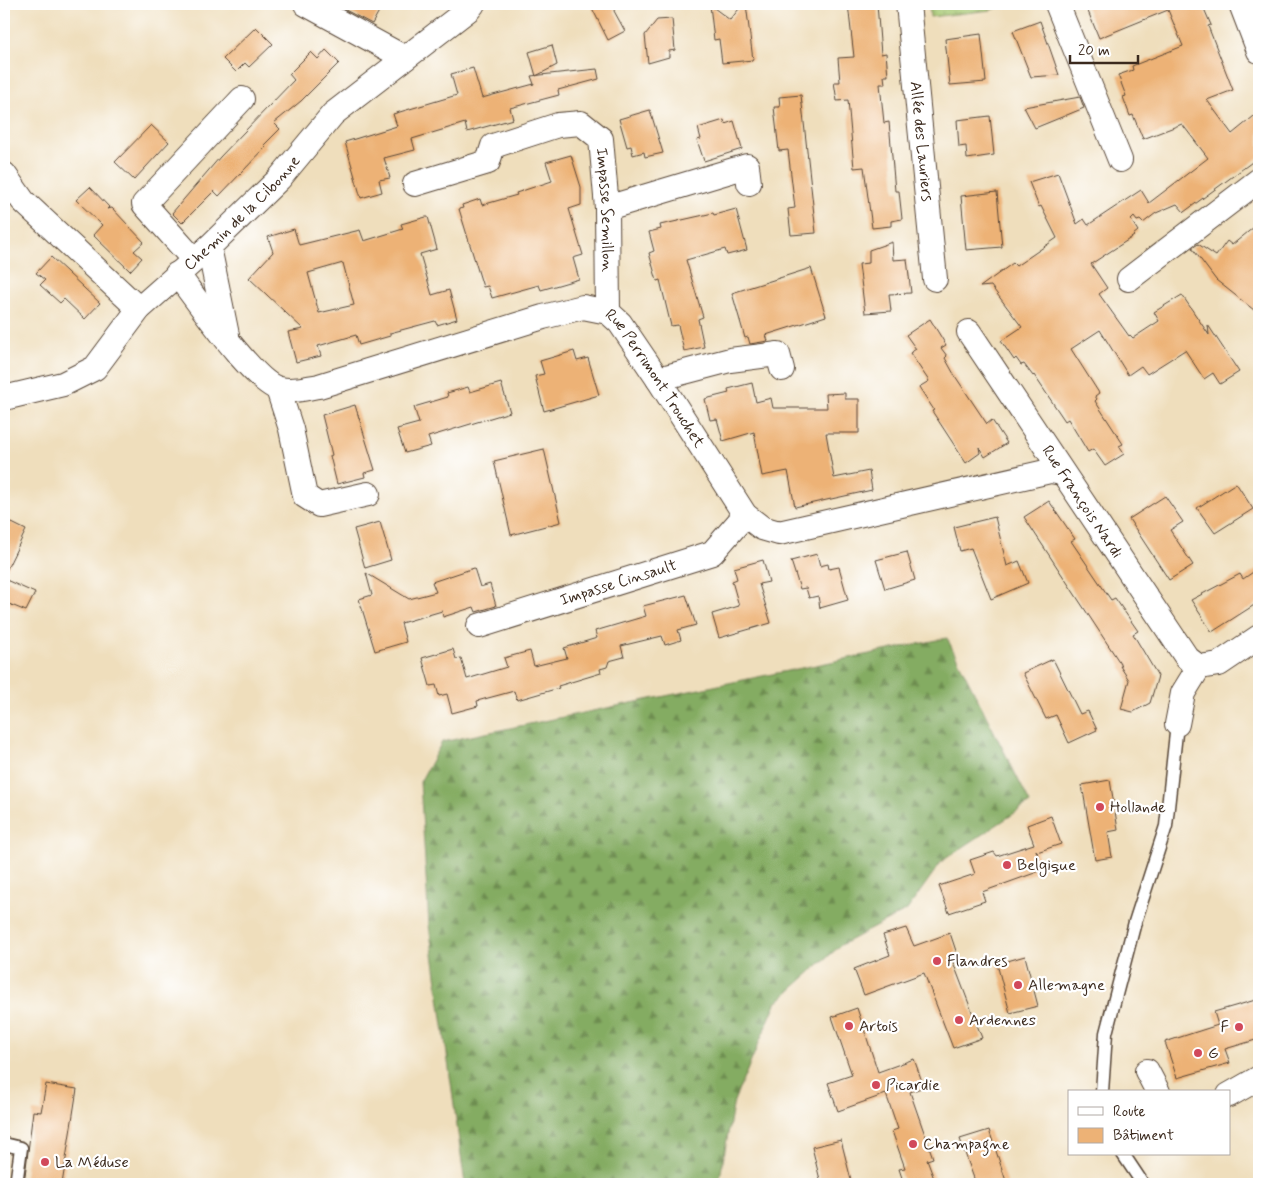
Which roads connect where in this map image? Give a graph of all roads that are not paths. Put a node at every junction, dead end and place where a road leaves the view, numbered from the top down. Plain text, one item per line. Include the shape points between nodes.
1 (306, 4) edge
2 (473, 4) edge
3 (908, 4) edge
4 (1057, 4) edge
5 (1241, 4) edge
6 (1259, 51) edge
7 (405, 58) junction
8 (242, 100) dead end
9 (1120, 160) dead end
10 (4, 174) edge
11 (1259, 180) edge
12 (749, 183) dead end
13 (415, 184) dead end
14 (607, 208) junction
15 (194, 260) junction
16 (935, 279) dead end
17 (1129, 279) dead end
18 (139, 309) junction
19 (608, 312) junction
20 (969, 332) dead end
21 (228, 342) junction
22 (782, 370) dead end
23 (658, 379) junction
24 (278, 389) junction
25 (4, 398) edge
26 (1062, 473) junction
27 (368, 494) dead end
28 (745, 515) junction
29 (479, 626) dead end
30 (1259, 637) edge
31 (1199, 667) junction
32 (1177, 724) joint
33 (1259, 1078) edge
34 (1102, 1090) edge
35 (1230, 1094) edge
36 (4, 1144) edge
37 (1124, 1156) edge
38 (16, 1184) edge
39 (1142, 1184) edge

1 - 7 street
2 - 7 street, Chemin de la Cibonne
3 - 16 street, Allée des Lauriers
4 - 9 street
5 - 6 street
7 - 15 street, Chemin de la Cibonne via 332,114 279,179
8 - 15 street via 144,204
10 - 18 street via 23,201
11 - 17 street
12 - 14 street via 747,166
13 - 14 street, Impasse Semillon via 488,162 492,146 558,125 581,123 601,139
14 - 19 street, Impasse Semillon
15 - 18 street, Chemin de la Cibonne
15 - 21 street
15 - 21 street
18 - 25 street, Chemin de la Cibonne via 95,368 63,384
19 - 23 street, Rue Perrimont Trouchet via 620,322
19 - 24 street, Rue Perrimont Trouchet via 583,307 319,386
20 - 26 street, Rue François Nardi
21 - 24 street via 260,377
22 - 23 street via 778,354 730,360
23 - 28 street, Rue Perrimont Trouchet
24 - 27 street via 291,429 305,496 319,505
26 - 28 street, Rue Perrimont Trouchet via 1050,471 779,533 762,528
26 - 31 street, Rue François Nardi via 1187,658
28 - 29 street, Impasse Cinsault via 712,552
30 - 31 street via 1219,664
31 - 32 street via 1183,693
32 - 34 lane via 1166,826 1135,922 1106,1033
33 - 35 street
36 - 38 lane via 20,1148
37 - 39 lane

